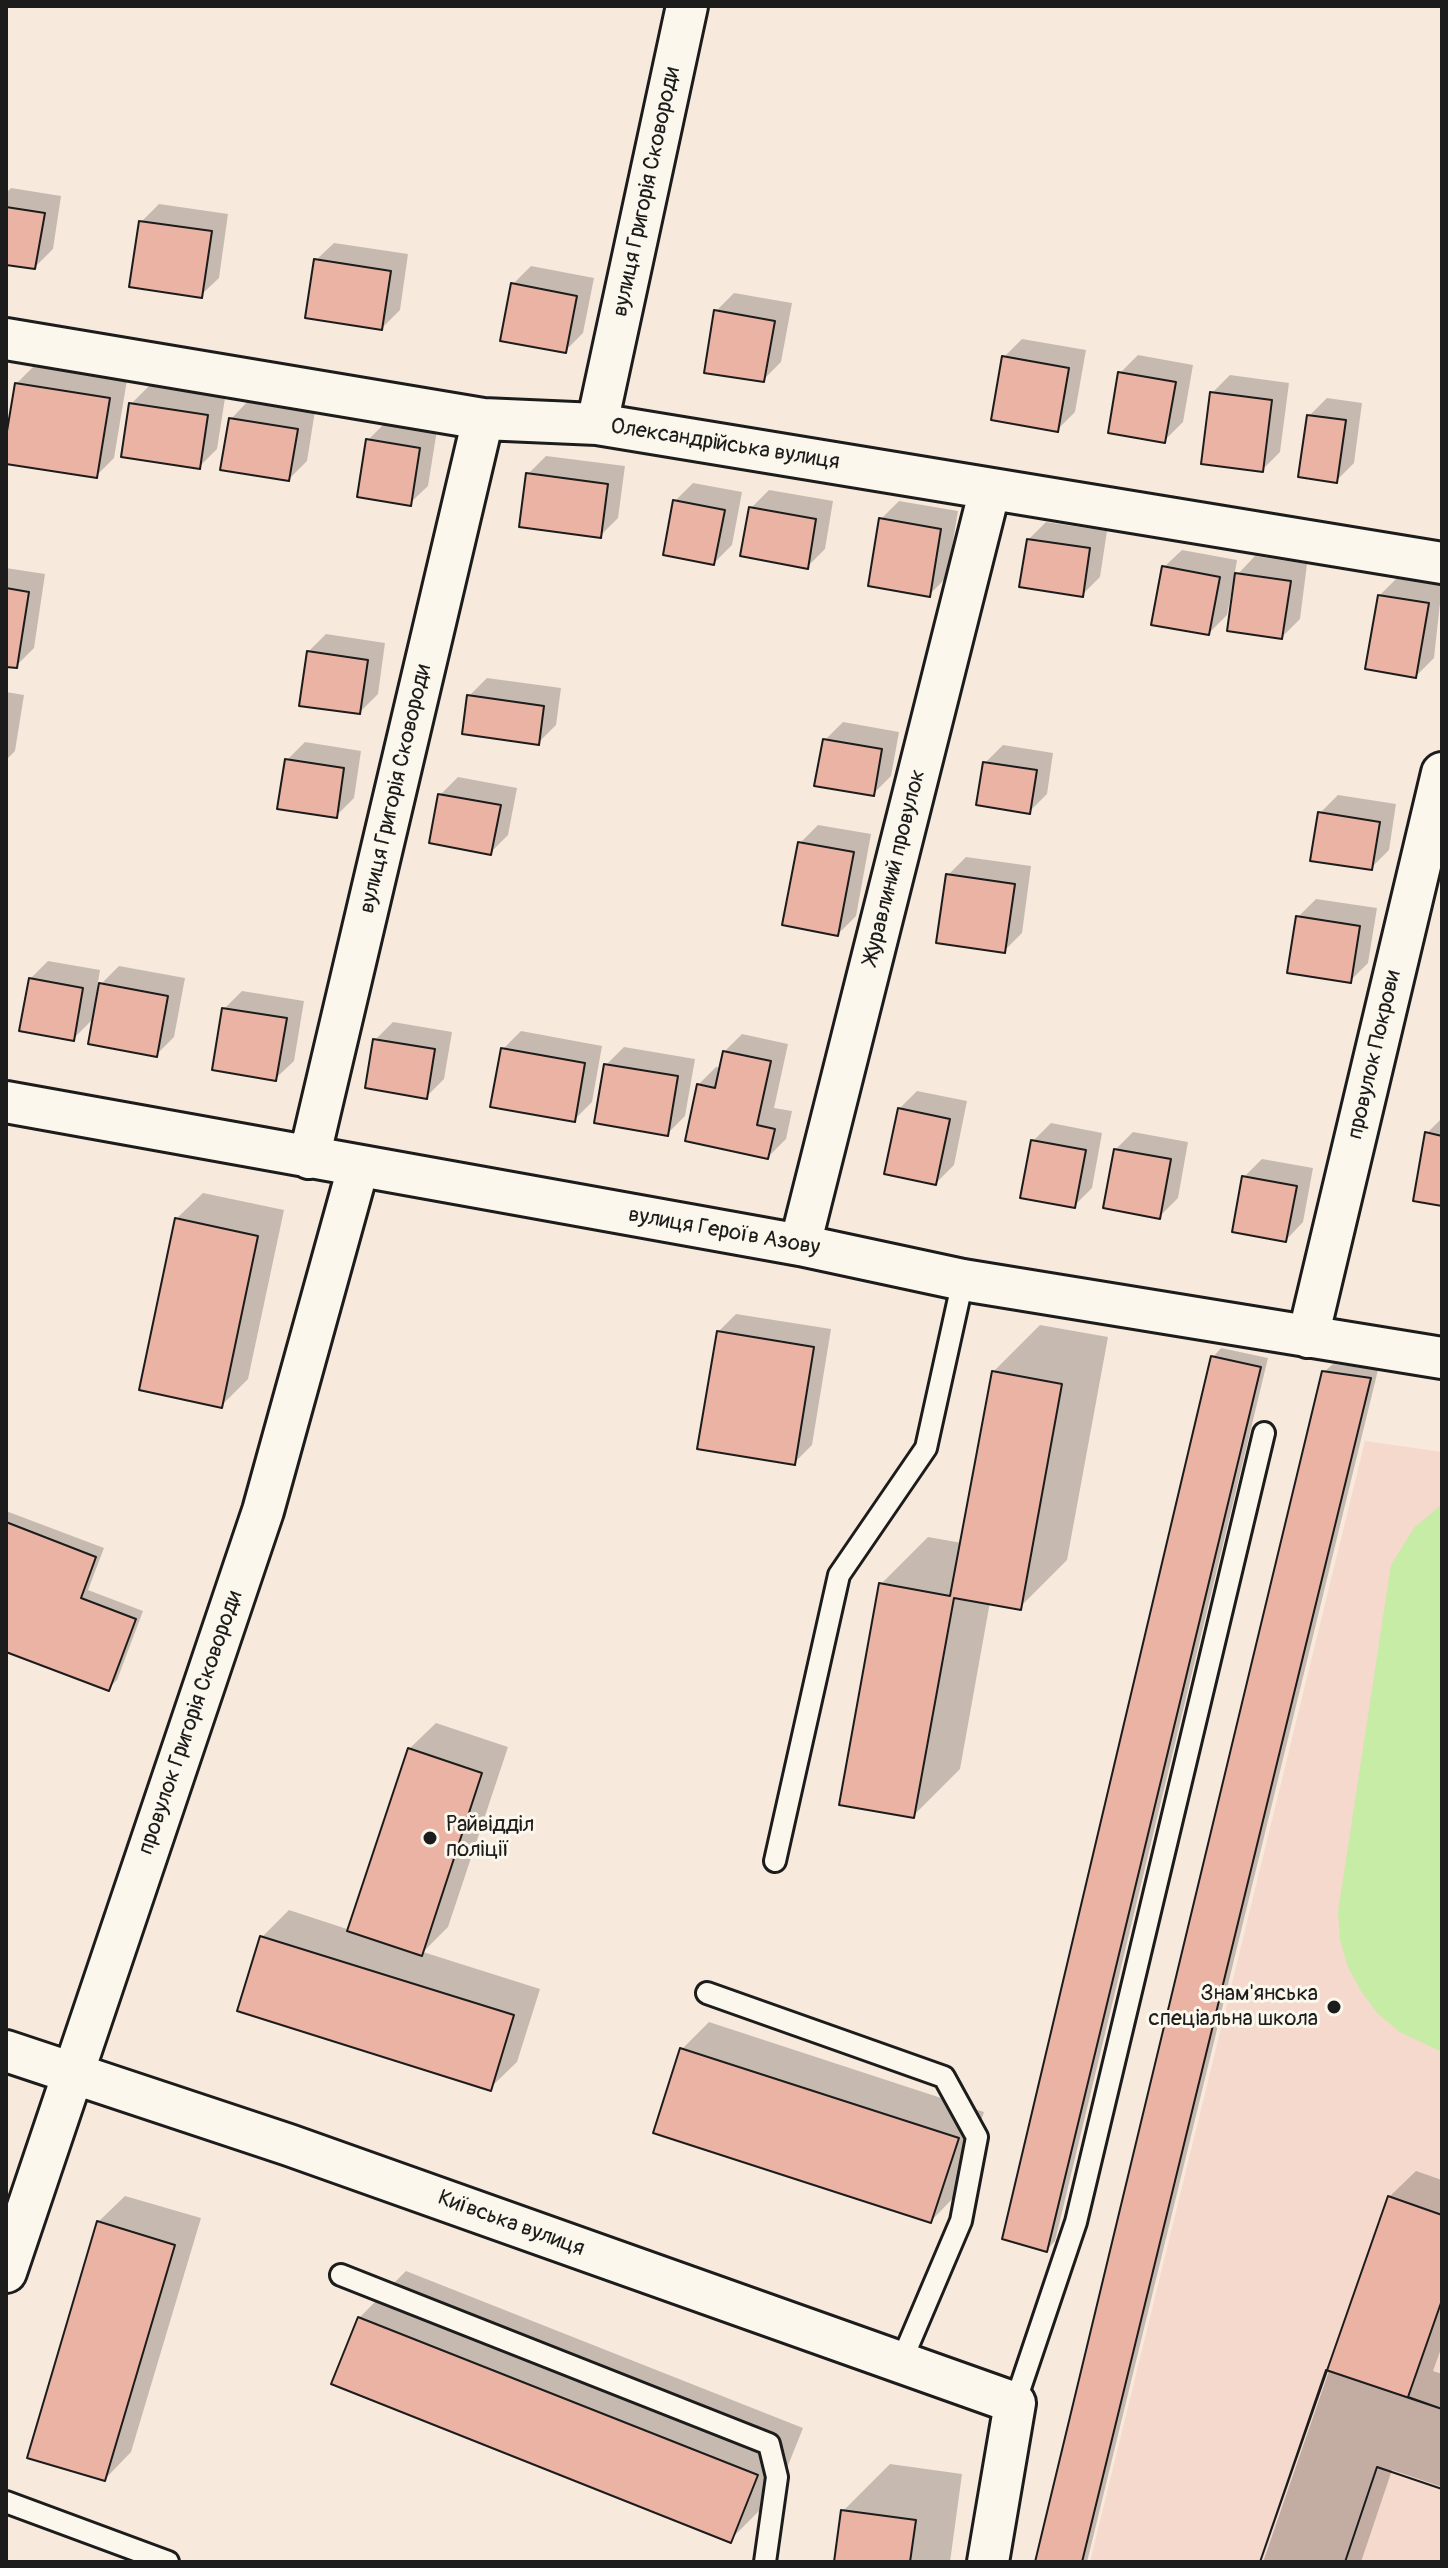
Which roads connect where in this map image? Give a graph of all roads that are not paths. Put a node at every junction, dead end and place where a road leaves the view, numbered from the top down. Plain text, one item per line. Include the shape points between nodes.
1 (687, 6) edge
2 (6, 339) edge
3 (483, 419) junction
4 (597, 424) junction
5 (990, 489) junction
6 (1442, 563) edge
7 (1442, 773) edge
8 (6, 1102) edge
9 (309, 1158) junction
10 (358, 1168) junction
11 (800, 1245) junction
12 (963, 1280) junction
13 (1308, 1337) junction
14 (1442, 1358) edge
15 (1264, 1433) dead end
16 (775, 1861) dead end
17 (707, 1993) dead end
18 (6, 2051) edge
19 (70, 2074) junction
20 (6, 2272) edge
21 (341, 2275) dead end
22 (901, 2362) junction
23 (1015, 2403) junction
24 (6, 2502) edge
25 (168, 2562) edge
26 (765, 2562) edge
27 (988, 2562) edge

1 - 4 street, вулиця Григорія Сковороди
2 - 3 street, Олександрійська вулиця
3 - 4 street, Олександрійська вулиця
3 - 9 street, вулиця Григорія Сковороди
4 - 5 street, Олександрійська вулиця
5 - 6 street, Олександрійська вулиця
5 - 11 street, Журавлиний провулок
7 - 13 street, провулок Покрови
8 - 9 street, вулиця Героїв Азову
9 - 10 street, вулиця Героїв Азову
10 - 11 street, вулиця Героїв Азову
10 - 19 street, провулок Григорія Сковороди via 263,1511
11 - 12 street, вулиця Героїв Азову
12 - 13 street, вулиця Героїв Азову
12 - 16 lane via 926,1448 839,1575
13 - 14 street, вулиця Героїв Азову
15 - 23 lane via 1076,2222
17 - 22 lane via 944,2077 977,2137 961,2221
18 - 19 street, Київська вулиця
19 - 20 street, провулок Григорія Сковороди
19 - 22 street, Київська вулиця via 289,2145
21 - 26 lane via 769,2444 777,2477
22 - 23 street, Київська вулиця
23 - 27 street
24 - 25 lane

